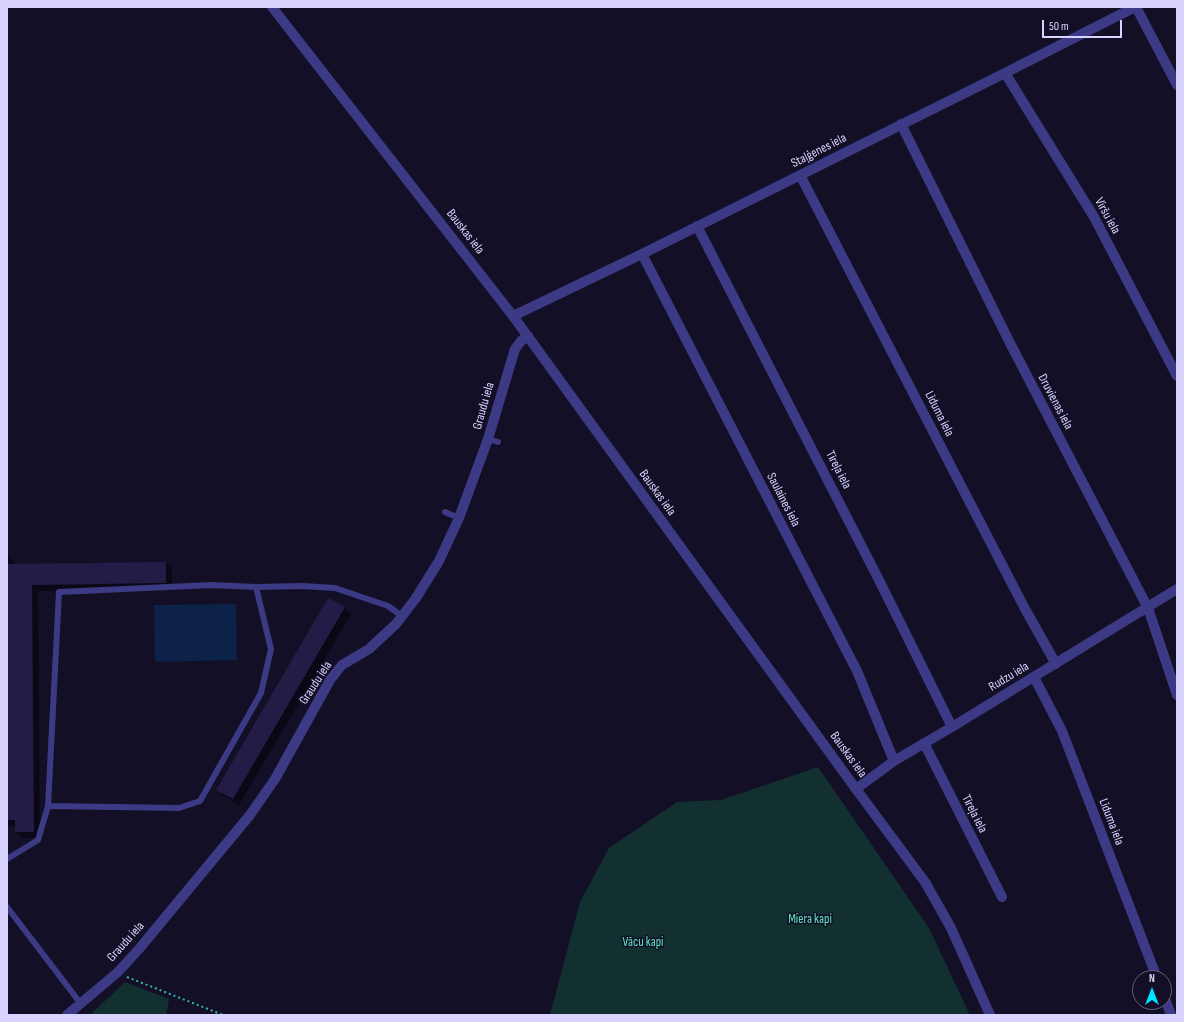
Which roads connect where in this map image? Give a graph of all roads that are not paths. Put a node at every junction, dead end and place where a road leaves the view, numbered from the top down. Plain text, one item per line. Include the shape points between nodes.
1 (272, 7) edge
2 (1136, 7) edge
3 (1006, 74) junction
4 (1177, 85) edge
5 (902, 124) junction
6 (800, 175) junction
7 (697, 226) junction
8 (642, 254) junction
9 (513, 316) junction
10 (528, 336) junction
11 (1177, 376) edge
12 (445, 512) dead end
13 (459, 518) junction
14 (256, 587) junction
15 (1177, 590) edge
16 (1148, 608) junction
17 (402, 616) junction
18 (1056, 664) junction
19 (1034, 677) junction
20 (1177, 696) edge
21 (952, 727) junction
22 (924, 743) junction
23 (894, 760) junction
24 (856, 790) junction
25 (48, 806) junction
26 (7, 859) edge
27 (1002, 897) dead end
28 (7, 907) edge
29 (1154, 970) edge
30 (81, 1004) junction
31 (67, 1015) edge
32 (990, 1015) edge

1 - 9 street, Bauskas iela
2 - 3 street, Staļģenes iela
2 - 4 street
3 - 5 street, Staļģenes iela
3 - 11 street, Viršu iela via 1094,217
5 - 6 street, Staļģenes iela
5 - 16 street, Druvienas iela via 1011,345
6 - 7 street, Staļģenes iela
6 - 18 street, Līduma iela
7 - 8 street, Staļģenes iela
7 - 21 street, Tīreļa iela via 876,573
8 - 9 street, Staļģenes iela
8 - 23 street, Saulaines iela via 856,671
9 - 10 street, Bauskas iela
10 - 13 street, Graudu iela via 515,350 493,440
10 - 24 street, Bauskas iela
12 - 13 lane
13 - 17 street, Graudu iela via 439,562
14 - 17 lane via 335,588 388,606
14 - 25 lane via 271,649 261,693 200,800 179,808
14 - 25 lane via 211,585 59,592
15 - 16 street, Rudzu iela
16 - 18 street, Rudzu iela
16 - 20 street, Druvienas iela
17 - 30 street, Graudu iela via 369,649 342,665 275,779 250,815 139,949 118,972
18 - 19 street, Rudzu iela
19 - 21 street, Rudzu iela
19 - 29 street, Līduma iela via 1062,731
21 - 22 street, Rudzu iela
22 - 23 street, Rudzu iela
22 - 27 street, Tīreļa iela
23 - 24 street, Rudzu iela
24 - 32 street, Bauskas iela via 925,882 951,928
25 - 26 lane via 38,840
28 - 30 lane
30 - 31 street, Graudu iela

